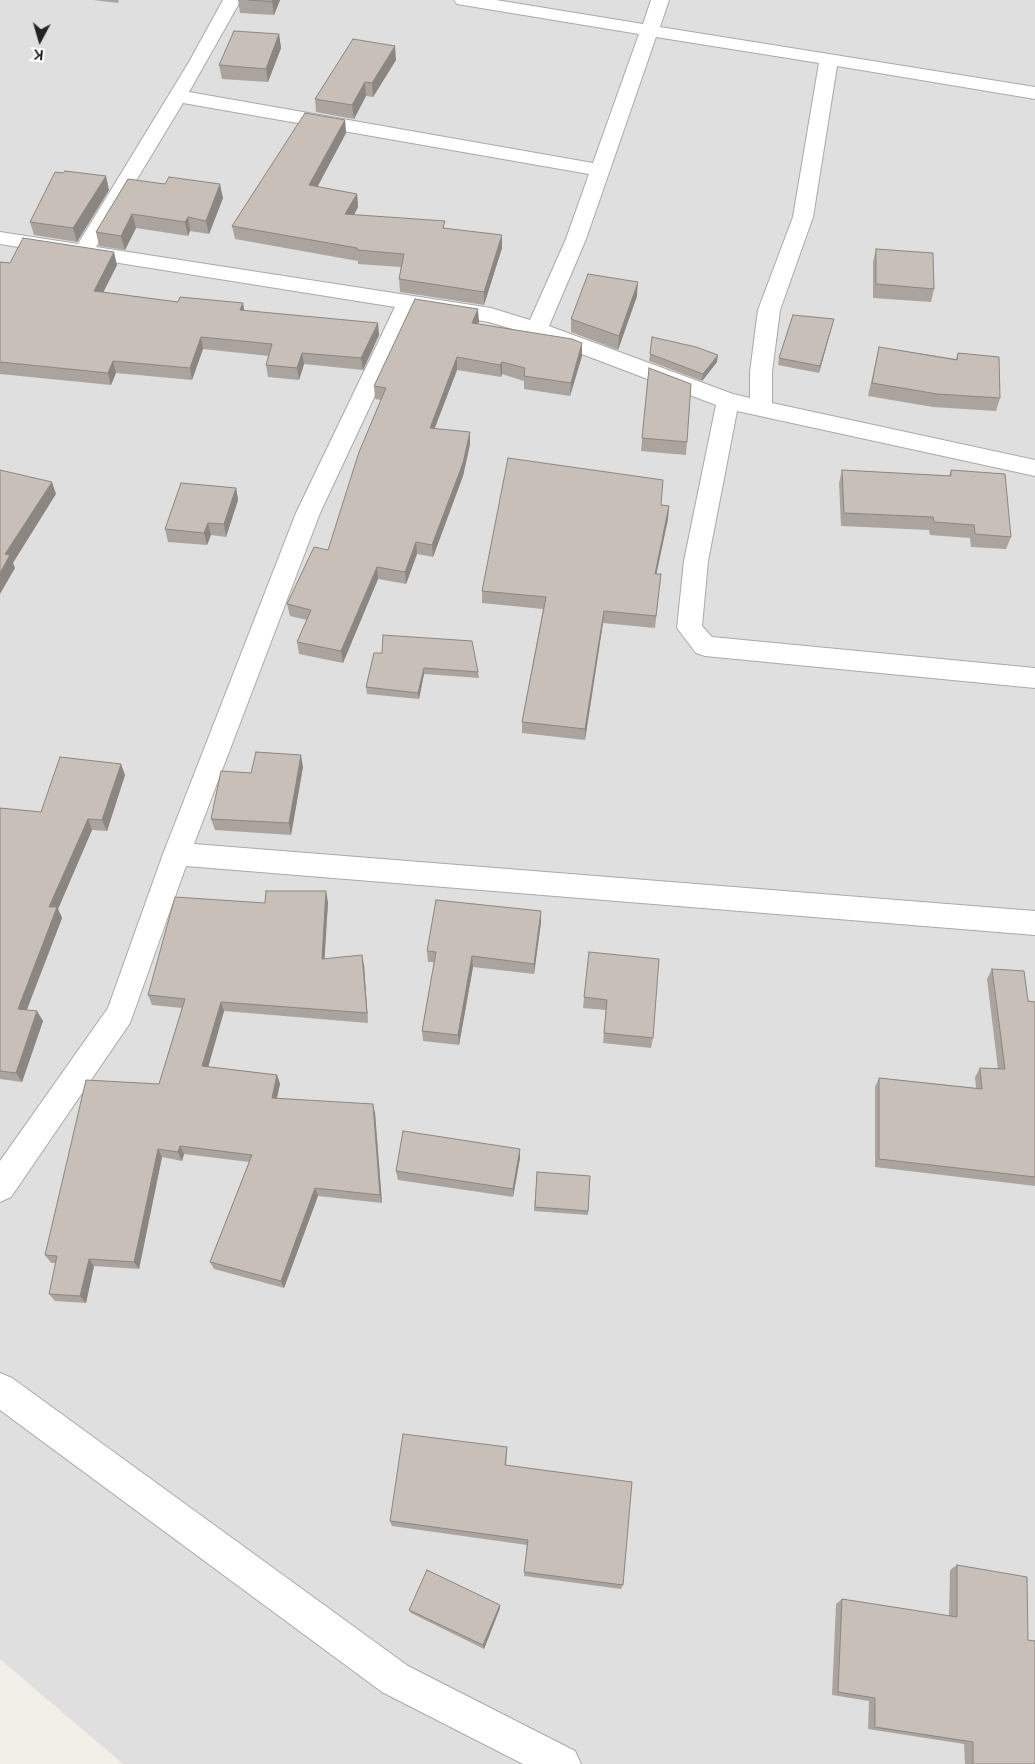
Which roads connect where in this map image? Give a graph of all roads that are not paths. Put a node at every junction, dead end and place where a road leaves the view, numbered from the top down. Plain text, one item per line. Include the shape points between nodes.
1 (232, 0) edge
2 (463, 0) edge
3 (660, 0) edge
4 (651, 31) junction
5 (829, 60) junction
6 (1035, 93) edge
7 (178, 96) junction
8 (601, 170) junction
9 (0, 238) edge
10 (84, 250) junction
11 (408, 302) junction
12 (537, 328) junction
13 (728, 401) junction
14 (761, 409) junction
15 (1035, 468) edge
16 (1035, 678) edge
17 (177, 854) junction
18 (1035, 923) edge
19 (0, 1187) edge
20 (0, 1390) edge
21 (562, 1764) edge

1 - 7 street
2 - 4 street
3 - 4 street
4 - 5 street
4 - 8 street
5 - 6 street
5 - 14 street via 803,217 769,310 761,372
7 - 8 street
7 - 10 street
8 - 12 street via 576,239
9 - 10 street
10 - 11 street
11 - 12 street via 491,315
11 - 17 street via 308,513
12 - 13 street
13 - 14 street
13 - 16 street via 696,562 689,628 705,646
14 - 15 street
17 - 18 street
17 - 19 street via 120,1014
20 - 21 street via 394,1679

